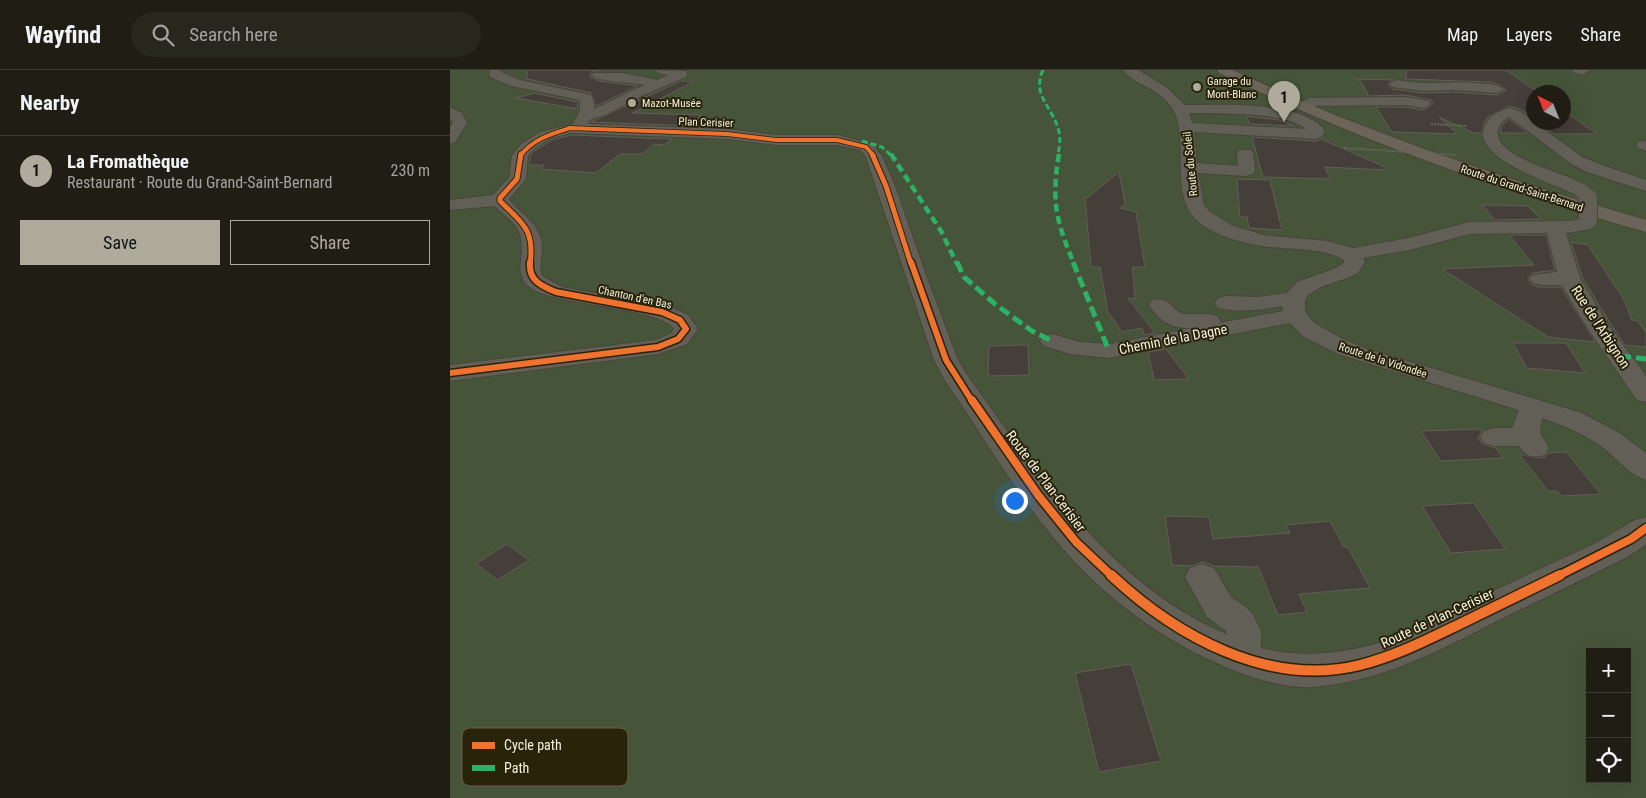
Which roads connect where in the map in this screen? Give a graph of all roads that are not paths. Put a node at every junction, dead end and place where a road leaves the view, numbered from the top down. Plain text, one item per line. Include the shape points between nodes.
1 (494, 70) edge
2 (662, 70) edge
3 (1129, 70) edge
4 (1223, 70) edge
5 (1241, 70) edge
6 (598, 76) dead end
7 (1485, 76) dead end
8 (633, 79) junction
9 (659, 84) junction
10 (1397, 84) dead end
11 (1497, 89) junction
12 (1429, 95) junction
13 (598, 96) junction
14 (1346, 101) junction
15 (1309, 102) junction
16 (1285, 103) junction
17 (1180, 109) junction
18 (450, 111) edge
19 (1510, 112) junction
20 (1386, 117) road end
21 (577, 124) junction
22 (1186, 127) junction
23 (1316, 134) junction
24 (450, 139) edge
25 (844, 140) joint
26 (1399, 146) junction
27 (1245, 153) dead end
28 (1576, 160) junction
29 (1190, 168) junction
30 (1646, 180) edge
31 (1646, 186) edge
32 (493, 201) junction
33 (453, 213) edge
34 (1646, 226) edge
35 (1555, 227) junction
36 (1351, 254) junction
37 (1570, 278) junction
38 (1540, 279) dead end
39 (1226, 303) dead end
40 (1160, 305) dead end
41 (1295, 307) junction
42 (1228, 328) junction
43 (1052, 341) dead end
44 (1620, 356) junction
45 (1646, 359) edge
46 (450, 373) edge
47 (1646, 394) edge
48 (1534, 406) junction
49 (1494, 437) dead end
50 (1646, 470) edge
51 (1646, 528) edge
52 (1202, 577) dead end
53 (1241, 658) junction

1 - 13 street via 497,76 510,82
2 - 9 street via 681,74
3 - 17 street, Route du Soleil via 1160,89
4 - 16 main road, Route du Grand-Saint-Bernard
5 - 15 main road, Route du Grand-Saint-Bernard
6 - 8 street
7 - 11 street
8 - 9 street
8 - 13 street
9 - 21 street
10 - 12 street
11 - 12 street via 1453,86
11 - 19 street via 1513,108
12 - 14 street via 1404,101
13 - 21 street
14 - 15 street
14 - 20 street
15 - 26 main road, Route du Grand-Saint-Bernard
16 - 23 street via 1334,131
16 - 26 main road, Route du Grand-Saint-Bernard
17 - 22 street, Route du Soleil
17 - 23 street via 1281,113 1316,128
18 - 24 street via 460,123
19 - 28 street
19 - 35 street via 1499,116 1490,133 1498,150 1581,190 1588,209 1587,223
21 - 25 street, Plan Cerisier via 611,131 727,134 776,140
21 - 32 street via 546,135 526,147 520,156 516,179
22 - 23 street
22 - 29 street, Route du Soleil
25 - 53 street, Route de Plan-Cerisier via 866,147 874,156 946,360 1052,514 1076,542 1124,587 1198,638
26 - 34 main road, Route du Grand-Saint-Bernard via 1485,177
27 - 29 street via 1245,171
28 - 30 street
28 - 31 street
29 - 36 street, Route du Soleil via 1195,205 1200,213 1220,227 1261,240 1330,247
32 - 33 street
32 - 46 street, Chanton d'en Bas via 528,231 530,275 545,289 662,312 680,320 686,329 678,339 658,347
35 - 36 street via 1469,228 1410,244
35 - 37 street, Rue de l'Arbignon
36 - 41 street via 1355,262 1350,268 1298,292
37 - 38 street
37 - 44 street, Rue de l'Arbignon
39 - 41 street via 1258,304 1281,299
40 - 42 street via 1174,320 1213,321
41 - 42 street, Chemin de la Dagne
41 - 48 street, Route de la Vidondée via 1301,323 1311,332 1342,347
42 - 43 street, Chemin de la Dagne via 1109,351 1078,349
44 - 45 street
44 - 47 street, Rue de l'Arbignon
48 - 49 street via 1526,423 1531,442
48 - 50 street, Route de la Vidondée via 1607,436
51 - 53 street, Route de Plan-Cerisier via 1607,552 1394,654 1359,665 1310,671 1264,665
52 - 53 street via 1220,607 1243,626

